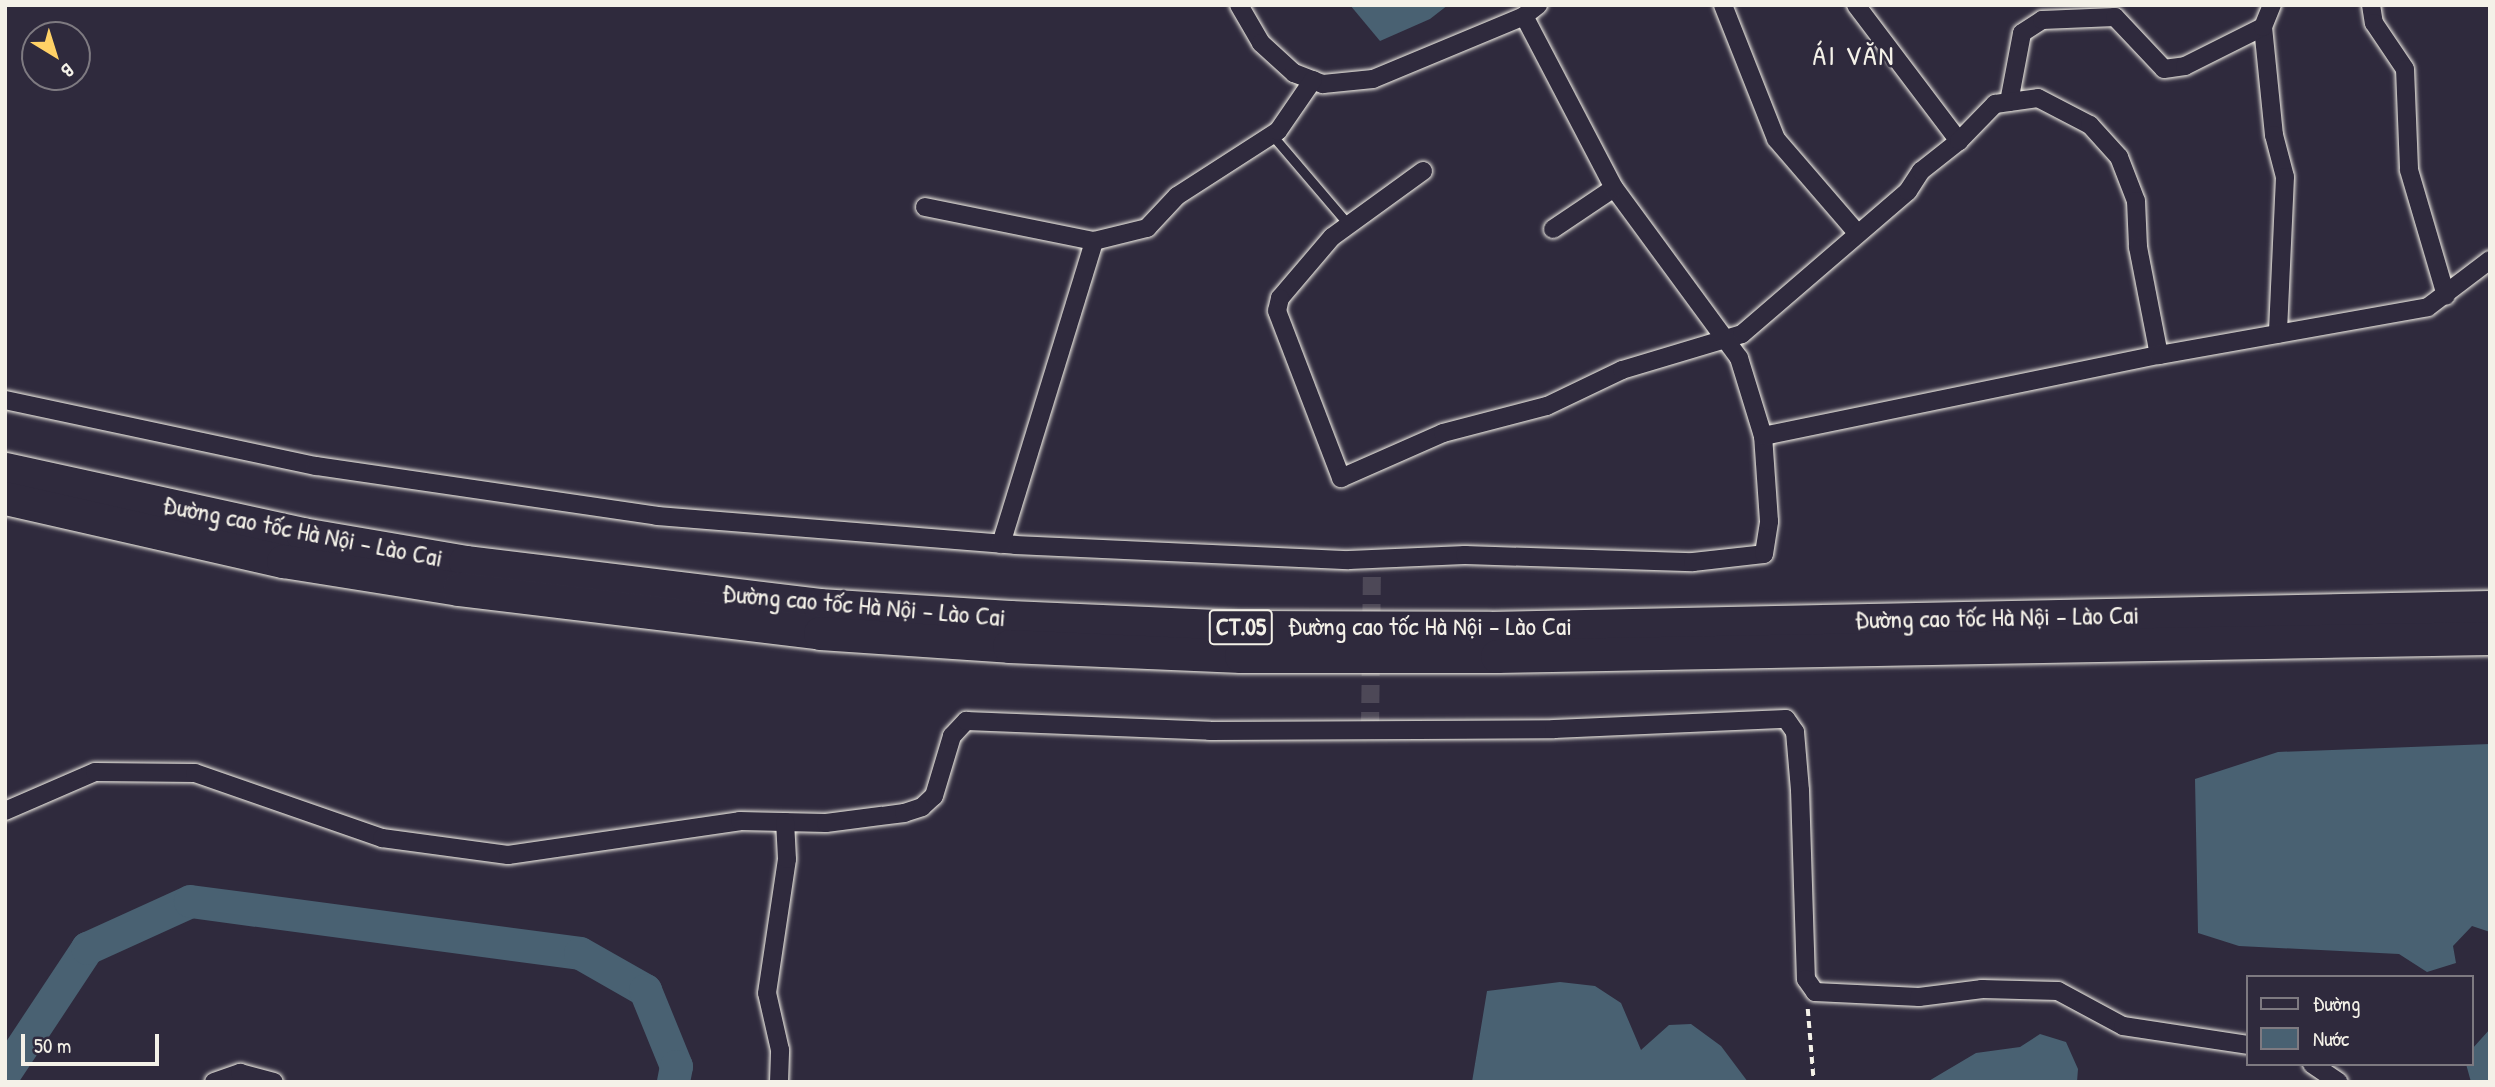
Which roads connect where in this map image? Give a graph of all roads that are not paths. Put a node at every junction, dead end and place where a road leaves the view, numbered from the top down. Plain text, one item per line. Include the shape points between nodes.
1 (1240, 5) edge
2 (1723, 5) edge
3 (1856, 5) edge
4 (2272, 5) edge
5 (2371, 5) edge
6 (1531, 11) edge
7 (2060, 12) edge
8 (2263, 27) junction
9 (1313, 80) junction
10 (2009, 102) junction
11 (1272, 135) junction
12 (1959, 142) junction
13 (1423, 171) dead end
14 (1614, 188) junction
15 (925, 207) dead end
16 (1349, 225) junction
17 (1553, 229) dead end
18 (1858, 234) junction
19 (1094, 242) junction
20 (2490, 260) edge
21 (2446, 296) junction
22 (2278, 334) junction
23 (1726, 339) junction
24 (2159, 355) junction
25 (5, 400) edge
26 (1763, 436) junction
27 (5, 469) edge
28 (5, 498) edge
29 (1001, 544) junction
30 (2490, 607) edge
31 (2490, 638) edge
32 (5, 811) edge
33 (785, 822) junction
34 (2246, 1045) edge
35 (2315, 1066) edge
36 (214, 1082) edge
37 (274, 1082) edge
38 (779, 1082) edge
39 (2339, 1082) edge

1 - 9 street via 1261,43 1294,73
2 - 18 street via 1776,139
3 - 12 street
4 - 8 street
5 - 21 street via 2374,23 2405,68 2409,170
6 - 9 street via 1373,79 1323,84
6 - 14 street
7 - 8 street via 2115,17 2164,69 2185,66
7 - 10 street via 2022,33
8 - 22 street via 2274,135 2285,177
9 - 11 street
10 - 12 street via 1995,104
10 - 24 street via 2038,98 2090,125 2119,157 2136,201 2138,247
11 - 16 lane
11 - 19 street via 1177,196 1147,228
12 - 18 street
13 - 16 street
14 - 17 street
14 - 23 street
15 - 19 street
16 - 23 street via 1332,237 1280,298 1277,311 1340,478 1443,433 1547,406 1622,370
18 - 23 street via 1742,334
19 - 29 street
20 - 21 street
21 - 22 street via 2428,307
22 - 24 street
23 - 26 street via 1739,358
24 - 26 street
25 - 29 street via 316,466 512,498 657,516
26 - 29 street via 1768,545 1764,554 1746,559 1465,555 1349,560
27 - 30 highway, Đường cao tốc Hà Nội - Lào Cai / CT.05 via 302,534 465,562 805,603 1010,617 1239,627 1489,628
28 - 31 highway, Đường cao tốc Hà Nội - Lào Cai / CT.05 via 283,561 486,593 820,633 1009,646 1241,656 1497,656
32 - 33 street via 95,772 195,773 382,838 508,855 740,821
33 - 34 street via 826,823 922,807 934,796 953,736 966,721 1210,731 1554,729 1786,719 1795,732 1806,979 1815,992 1893,996 1982,989 2058,991 2123,1026
33 - 38 street via 787,859 767,993 780,1050
35 - 39 street
36 - 37 street via 240,1073

